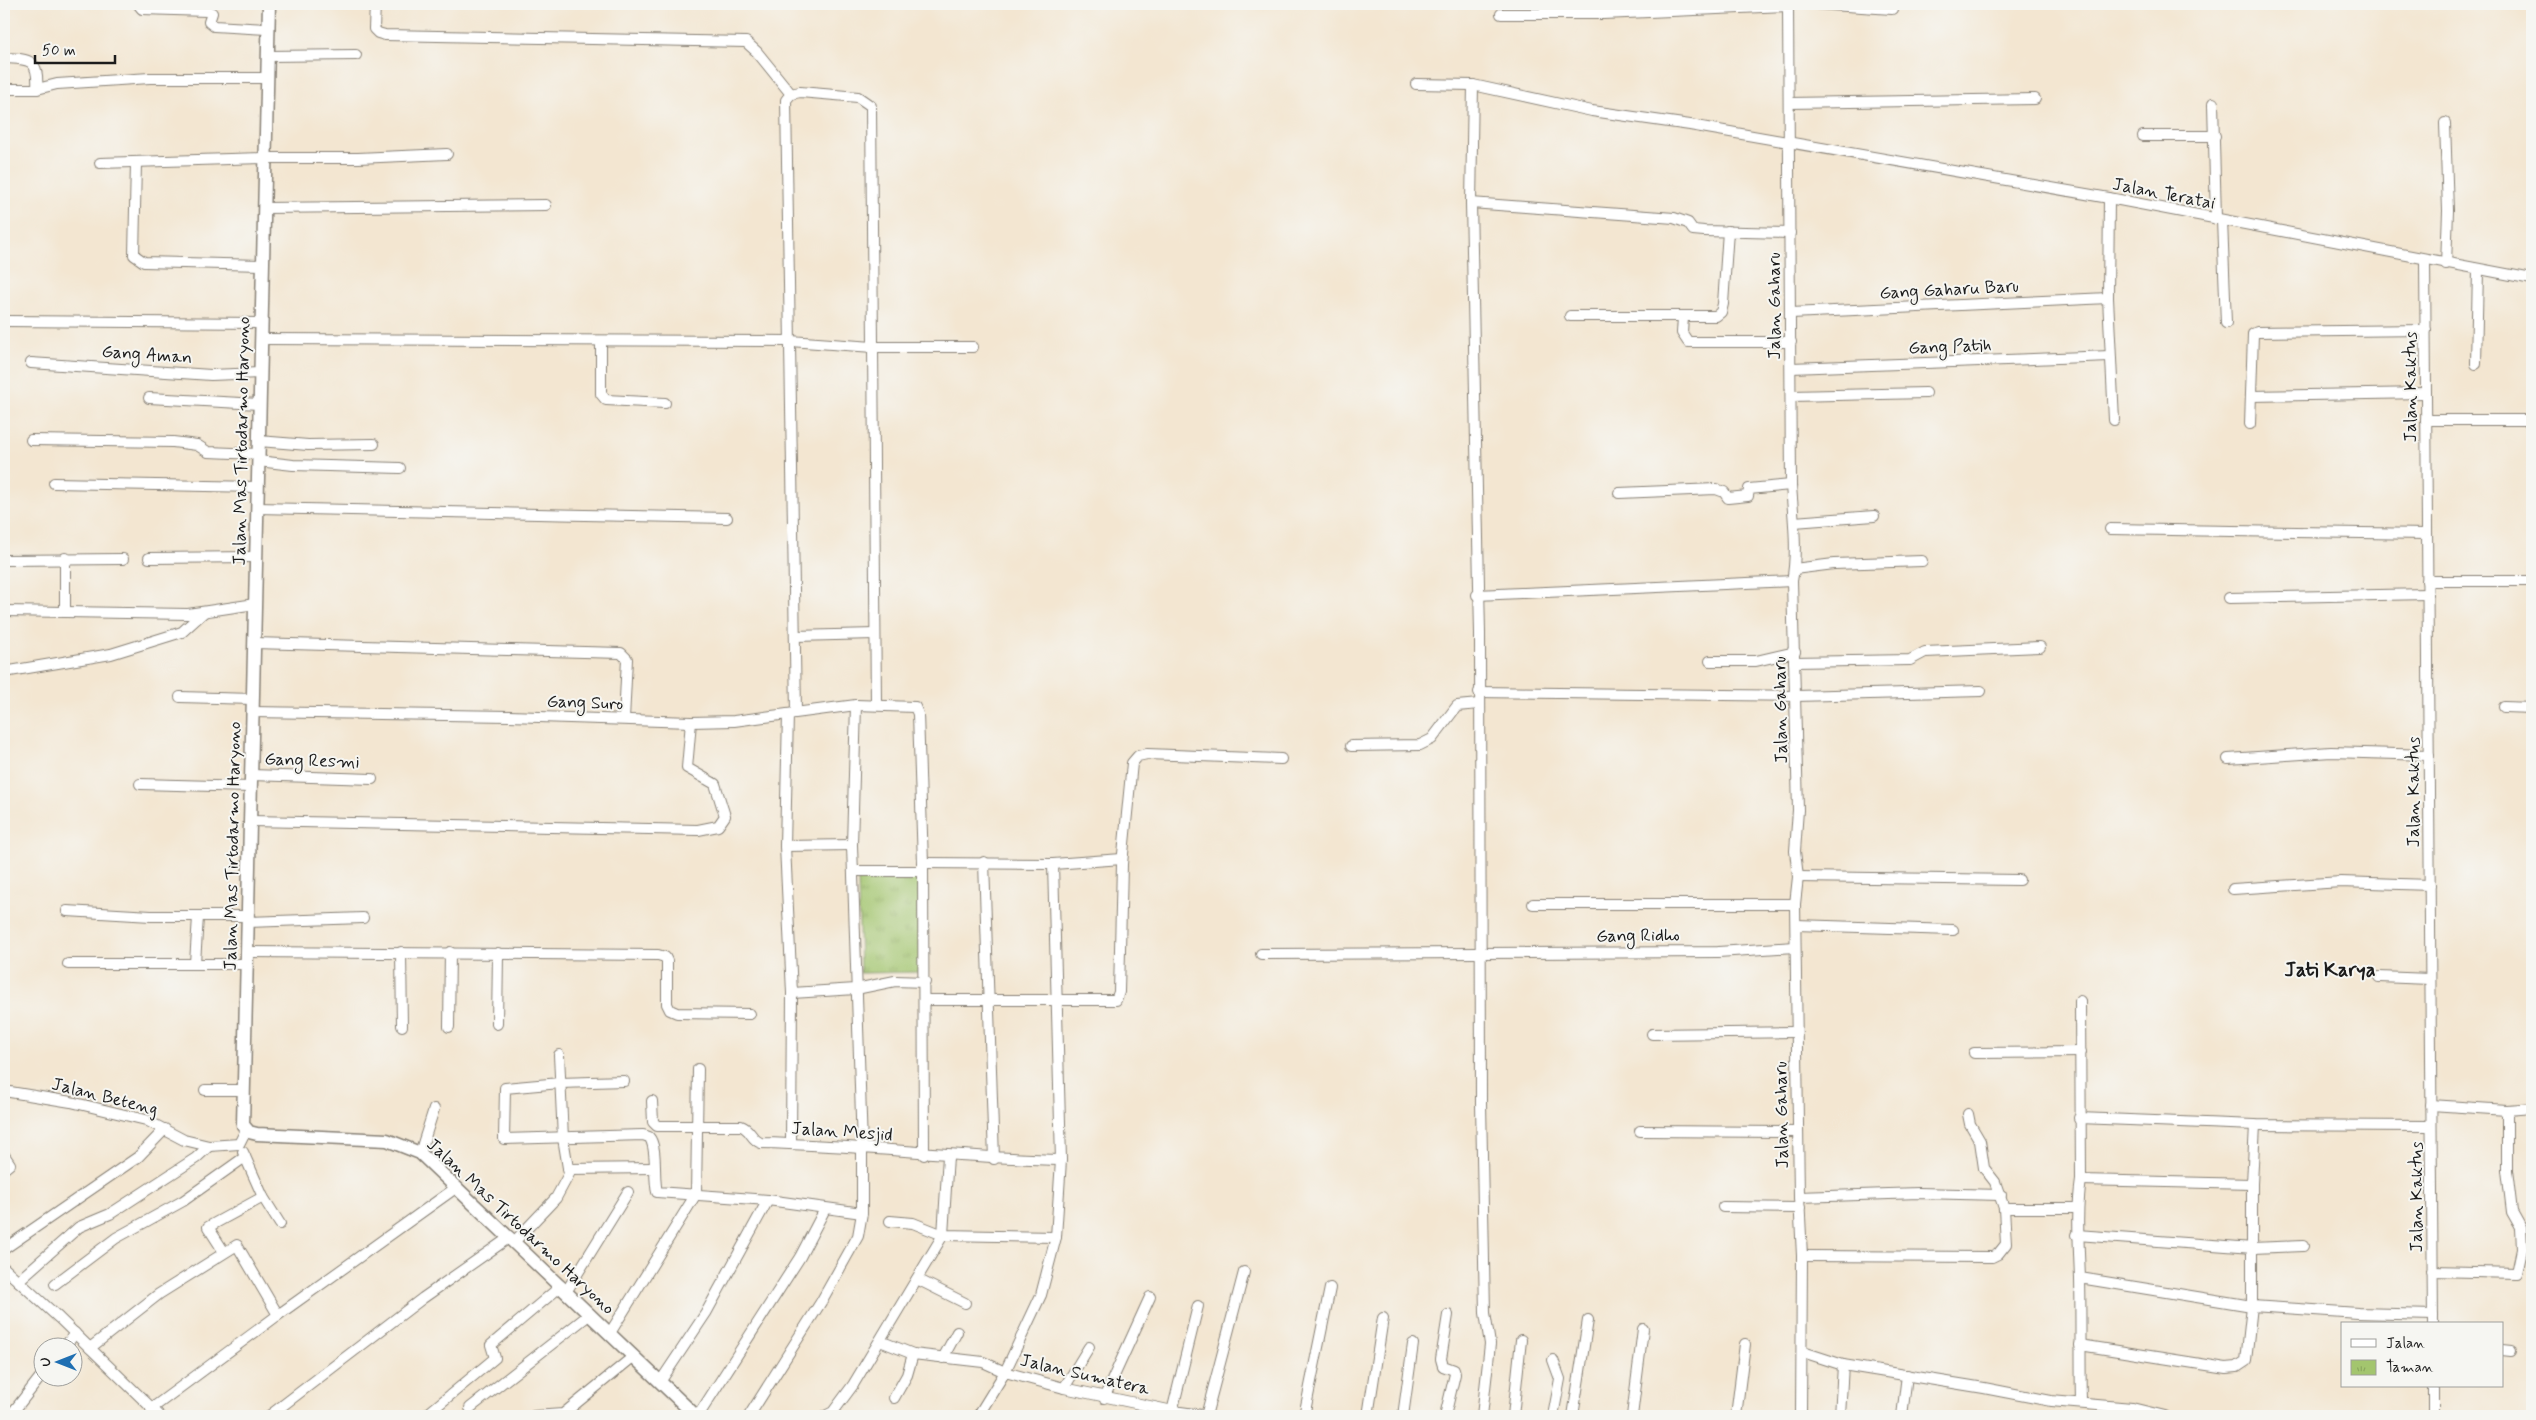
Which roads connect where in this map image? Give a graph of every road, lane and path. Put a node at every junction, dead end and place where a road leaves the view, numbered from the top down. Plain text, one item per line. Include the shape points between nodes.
1 (138, 4) edge
2 (269, 4) edge
3 (375, 4) edge
4 (1816, 4) edge
5 (1788, 5) edge
6 (1892, 9) dead end
7 (1501, 14) dead end
8 (268, 29) junction
9 (356, 55) dead end
10 (268, 56) junction
11 (4, 58) edge
12 (267, 78) junction
13 (1416, 84) dead end
14 (1473, 85) junction
15 (4, 89) edge
16 (37, 89) junction
17 (791, 94) junction
18 (2035, 99) dead end
19 (1789, 103) junction
20 (2213, 103) dead end
21 (2445, 123) dead end
22 (2143, 136) dead end
23 (2215, 136) junction
24 (1789, 142) junction
25 (447, 154) dead end
26 (265, 158) junction
27 (100, 163) dead end
28 (136, 163) junction
29 (2109, 198) junction
30 (1470, 202) junction
31 (546, 205) dead end
32 (264, 208) junction
33 (2219, 220) junction
34 (1728, 231) junction
35 (1790, 233) junction
36 (2425, 260) junction
37 (263, 264) junction
38 (2446, 264) junction
39 (2478, 270) junction
40 (2532, 279) edge
41 (2108, 298) junction
42 (1791, 313) junction
43 (1570, 316) dead end
44 (1683, 317) junction
45 (4, 321) edge
46 (261, 323) junction
47 (2226, 323) dead end
48 (2426, 330) junction
49 (261, 339) junction
50 (601, 341) junction
51 (790, 341) junction
52 (1791, 342) junction
53 (973, 346) dead end
54 (873, 347) junction
55 (2110, 356) junction
56 (31, 362) dead end
57 (2476, 364) dead end
58 (1791, 368) junction
59 (260, 373) junction
60 (1926, 393) dead end
61 (2426, 393) junction
62 (1791, 396) junction
63 (2251, 396) junction
64 (149, 398) dead end
65 (665, 403) dead end
66 (260, 404) junction
67 (2114, 420) dead end
68 (2426, 420) junction
69 (2532, 420) edge
70 (2250, 424) dead end
71 (31, 440) dead end
72 (374, 444) dead end
73 (258, 452) junction
74 (400, 468) dead end
75 (54, 483) dead end
76 (1791, 485) junction
77 (258, 486) junction
78 (1619, 493) dead end
79 (257, 508) junction
80 (1874, 516) dead end
81 (728, 518) dead end
82 (1794, 522) junction
83 (2110, 529) dead end
84 (2427, 534) junction
85 (256, 557) junction
86 (65, 558) junction
87 (149, 558) dead end
88 (123, 559) dead end
89 (4, 560) edge
90 (1922, 561) dead end
91 (1794, 569) junction
92 (2532, 580) edge
93 (1792, 581) junction
94 (2428, 581) junction
95 (2428, 594) junction
96 (1477, 595) junction
97 (2229, 598) dead end
98 (255, 604) junction
99 (4, 611) edge
100 (65, 612) junction
101 (203, 612) junction
102 (875, 634) junction
103 (795, 636) junction
104 (254, 643) junction
105 (2040, 647) dead end
106 (1795, 657) junction
107 (1710, 661) dead end
108 (4, 672) edge
109 (1982, 691) dead end
110 (1478, 692) junction
111 (1796, 696) junction
112 (180, 697) dead end
113 (252, 699) junction
114 (1478, 704) junction
115 (856, 705) junction
116 (876, 705) junction
117 (2504, 707) dead end
118 (2532, 708) edge
119 (252, 712) junction
120 (792, 713) junction
121 (624, 719) junction
122 (691, 722) junction
123 (1351, 746) dead end
124 (2429, 755) junction
125 (1281, 759) dead end
126 (2228, 759) dead end
127 (372, 779) dead end
128 (251, 781) junction
129 (140, 784) dead end
130 (250, 821) junction
131 (852, 845) junction
132 (785, 846) junction
133 (1122, 859) junction
134 (984, 862) junction
135 (1053, 864) junction
136 (923, 867) junction
137 (854, 871) junction
138 (1798, 877) junction
139 (2019, 880) dead end
140 (2430, 885) junction
141 (2234, 889) dead end
142 (1533, 904) dead end
143 (1795, 904) junction
144 (67, 911) dead end
145 (198, 917) junction
146 (363, 918) dead end
147 (248, 919) junction
148 (1796, 925) junction
149 (1953, 930) dead end
150 (1795, 948) junction
151 (402, 952) junction
152 (450, 952) junction
153 (498, 953) junction
154 (1481, 953) junction
155 (1261, 954) dead end
156 (247, 958) junction
157 (195, 963) junction
158 (68, 964) dead end
159 (2379, 976) dead end
160 (2430, 979) junction
161 (925, 982) junction
162 (856, 989) junction
163 (792, 993) junction
164 (988, 999) junction
165 (1055, 999) junction
166 (924, 1000) junction
167 (2080, 1002) dead end
168 (750, 1014) dead end
169 (498, 1024) dead end
170 (402, 1026) dead end
171 (449, 1028) dead end
172 (1796, 1032) junction
173 (1652, 1034) dead end
174 (2081, 1052) junction
175 (1974, 1053) dead end
176 (559, 1056) dead end
177 (698, 1069) dead end
178 (624, 1081) dead end
179 (560, 1083) junction
180 (205, 1090) dead end
181 (244, 1090) junction
182 (5, 1092) edge
183 (652, 1100) dead end
184 (2431, 1105) junction
185 (2532, 1108) edge
186 (434, 1109) dead end
187 (2507, 1110) junction
188 (1968, 1114) dead end
189 (2079, 1118) junction
190 (2255, 1125) junction
191 (698, 1126) junction
192 (2431, 1126) junction
193 (165, 1129) junction
194 (246, 1130) junction
195 (1640, 1131) dead end
196 (1798, 1132) junction
197 (562, 1138) junction
198 (239, 1144) junction
199 (791, 1144) junction
200 (209, 1146) junction
201 (862, 1147) junction
202 (420, 1154) junction
203 (924, 1154) junction
204 (4, 1155) edge
205 (948, 1156) junction
206 (245, 1157) junction
207 (994, 1159) junction
208 (1061, 1160) junction
209 (4, 1168) edge
210 (654, 1168) junction
211 (568, 1169) junction
212 (2081, 1180) junction
213 (2252, 1184) junction
214 (457, 1187) junction
215 (628, 1192) dead end
216 (696, 1194) junction
217 (2001, 1195) junction
218 (263, 1197) junction
219 (768, 1200) junction
220 (1799, 1202) junction
221 (1723, 1206) dead end
222 (2004, 1208) junction
223 (2077, 1208) junction
224 (825, 1209) junction
225 (862, 1213) junction
226 (890, 1221) dead end
227 (280, 1224) dead end
228 (943, 1234) junction
229 (2076, 1235) junction
230 (1056, 1237) junction
231 (512, 1240) junction
232 (2304, 1246) dead end
233 (2253, 1248) junction
234 (4, 1249) edge
235 (224, 1252) junction
236 (1802, 1256) junction
237 (4, 1268) edge
238 (2432, 1271) junction
239 (1244, 1272) dead end
240 (2080, 1278) junction
241 (916, 1279) junction
242 (18, 1281) junction
243 (55, 1284) dead end
244 (1330, 1288) dead end
245 (563, 1289) junction
246 (1150, 1297) dead end
247 (965, 1304) dead end
248 (1198, 1306) dead end
249 (2252, 1306) junction
250 (590, 1314) junction
251 (278, 1315) junction
252 (1448, 1315) dead end
253 (1383, 1318) dead end
254 (2433, 1319) edge
255 (1588, 1320) dead end
256 (1643, 1329) dead end
257 (957, 1332) dead end
258 (75, 1333) junction
259 (610, 1333) junction
260 (71, 1338) edge
261 (1521, 1340) dead end
262 (880, 1341) junction
263 (1413, 1344) dead end
264 (1745, 1344) dead end
265 (2080, 1345) junction
266 (90, 1348) junction
267 (1089, 1348) dead end
268 (1803, 1352) junction
269 (913, 1354) junction
270 (634, 1356) junction
271 (943, 1358) junction
272 (1553, 1360) dead end
273 (1843, 1365) junction
274 (1005, 1372) junction
275 (1908, 1375) junction
276 (660, 1382) junction
277 (32, 1388) edge
278 (1064, 1388) junction
279 (2433, 1388) edge
280 (894, 1398) dead end
281 (1104, 1398) junction
282 (2081, 1402) junction
283 (470, 1408) dead end
284 (151, 1409) junction
285 (2131, 1412) edge
286 (1172, 1414) edge
287 (10, 1416) edge
288 (160, 1416) edge
289 (269, 1416) edge
290 (425, 1416) edge
291 (534, 1416) edge
292 (697, 1416) edge
293 (749, 1416) edge
294 (825, 1416) edge
295 (978, 1416) edge
296 (1207, 1416) edge
297 (1304, 1416) edge
298 (1368, 1416) edge
299 (1403, 1416) edge
300 (1445, 1416) edge
301 (1482, 1416) edge
302 (1513, 1416) edge
303 (1553, 1416) edge
304 (1573, 1416) edge
305 (1632, 1416) edge
306 (1736, 1416) edge
307 (1801, 1416) edge
308 (1840, 1416) edge
309 (1902, 1416) edge
310 (2165, 1416) edge
311 (2433, 1416) edge

1 - 8 street via 142,9 208,11 212,13 209,22 214,26
2 - 8 street, Jalan Mas Tirtodarmo Haryono
3 - 17 street via 374,29 385,35 746,42
4 - 6 street
5 - 7 street via 1603,14
5 - 19 street, Jalan Gaharu
8 - 10 street, Jalan Mas Tirtodarmo Haryono
9 - 10 street
10 - 12 street, Jalan Mas Tirtodarmo Haryono
11 - 16 street via 32,62
12 - 16 street via 150,78 57,84
12 - 26 street, Jalan Mas Tirtodarmo Haryono
13 - 14 street, Jalan Teratai
14 - 24 street, Jalan Teratai via 1592,111
14 - 30 street
15 - 16 street
17 - 51 street via 786,100
17 - 54 street via 814,92 858,97 871,106
18 - 19 street
19 - 24 street, Jalan Gaharu
20 - 23 street
21 - 38 street
22 - 23 street
23 - 33 street
24 - 29 street, Jalan Teratai
24 - 35 street, Jalan Gaharu
25 - 26 street
26 - 28 street
26 - 32 street, Jalan Mas Tirtodarmo Haryono
27 - 28 street
28 - 37 street via 134,255 138,260
29 - 33 street, Jalan Teratai
29 - 41 street
30 - 34 street via 1674,218 1688,223 1693,230
30 - 96 street via 1477,439
31 - 32 street
32 - 37 street, Jalan Mas Tirtodarmo Haryono
33 - 36 street, Jalan Teratai
33 - 47 street
34 - 35 street
34 - 44 street via 1721,312 1716,316
35 - 42 street, Jalan Gaharu
36 - 38 street, Jalan Teratai
36 - 48 street, Jalan Kaktus
37 - 46 street, Jalan Mas Tirtodarmo Haryono
38 - 39 street, Jalan Teratai
39 - 40 street, Jalan Teratai
39 - 57 street
41 - 42 street, Gang Gaharu Baru
41 - 55 street
42 - 52 street, Jalan Gaharu
43 - 44 street
44 - 52 street via 1682,333 1688,342
45 - 46 street
46 - 49 street, Jalan Mas Tirtodarmo Haryono
48 - 61 street, Jalan Kaktus
48 - 63 street via 2257,332 2254,334
49 - 50 street
49 - 59 street, Jalan Mas Tirtodarmo Haryono
50 - 51 street
50 - 65 street via 601,394 606,400
51 - 54 street
51 - 103 street
52 - 58 street, Jalan Gaharu
53 - 54 street
54 - 102 street
55 - 58 street, Gang Patih
55 - 67 street
56 - 59 street, Gang Aman via 211,375
58 - 62 street, Jalan Gaharu
59 - 66 street, Jalan Mas Tirtodarmo Haryono
60 - 62 street
61 - 63 street
61 - 68 street, Jalan Kaktus
62 - 76 street, Jalan Gaharu
63 - 70 street
64 - 66 street
66 - 73 street, Jalan Mas Tirtodarmo Haryono
68 - 69 street
68 - 84 street, Jalan Kaktus
71 - 73 street via 173,442 197,445 208,452
72 - 73 street via 308,444
73 - 74 street via 293,465
73 - 77 street, Jalan Mas Tirtodarmo Haryono
75 - 77 street
76 - 78 street via 1750,489 1748,496 1737,499 1728,498 1716,489
76 - 82 street, Jalan Gaharu
77 - 79 street, Jalan Mas Tirtodarmo Haryono
79 - 81 street
79 - 85 street, Jalan Mas Tirtodarmo Haryono
80 - 82 street
82 - 91 street, Jalan Gaharu
83 - 84 street
84 - 94 street, Jalan Kaktus
85 - 87 street
85 - 98 street, Jalan Mas Tirtodarmo Haryono
86 - 88 street
86 - 89 street
86 - 100 street
90 - 91 street via 1842,563
91 - 93 street, Jalan Gaharu
92 - 94 street
93 - 96 street
93 - 106 street, Jalan Gaharu
94 - 95 street, Jalan Kaktus
95 - 97 street
95 - 124 street, Jalan Kaktus
96 - 110 street via 1480,633
98 - 101 street
98 - 104 street, Jalan Mas Tirtodarmo Haryono
99 - 100 street
100 - 101 street
101 - 108 street via 182,632 111,654
102 - 103 street
102 - 116 street
103 - 120 street
104 - 113 street, Jalan Mas Tirtodarmo Haryono
104 - 121 street via 621,653 626,659
105 - 106 street via 1924,652 1910,660
106 - 107 street
106 - 111 street, Jalan Gaharu
109 - 111 street
110 - 111 street
110 - 114 street
111 - 138 street, Jalan Gaharu via 1798,810 1795,851
112 - 113 street
113 - 119 street, Jalan Mas Tirtodarmo Haryono
114 - 123 street via 1457,706 1436,734 1420,744
114 - 154 street
115 - 116 street, Gang Suro
115 - 120 street, Gang Suro
115 - 131 street
116 - 136 street, Gang Suro via 915,707 918,714
117 - 118 street
119 - 121 street, Gang Suro
119 - 128 street, Jalan Mas Tirtodarmo Haryono
120 - 122 street, Gang Suro via 734,721
120 - 132 street
121 - 122 street, Gang Suro
122 - 130 street via 687,768 715,784 725,816 718,826 704,829
124 - 126 street via 2331,752
124 - 140 street, Jalan Kaktus
125 - 133 street via 1172,754 1138,756 1132,762
127 - 128 street, Gang Resmi
128 - 129 street, Gang Resmi
128 - 130 street, Jalan Mas Tirtodarmo Haryono
130 - 147 street, Jalan Mas Tirtodarmo Haryono
131 - 132 street
131 - 137 street
132 - 163 street
133 - 135 street
133 - 165 street via 1119,992 1116,1000
134 - 135 street
134 - 136 street
134 - 164 street
135 - 165 street
136 - 137 street
136 - 161 street
137 - 162 street
138 - 139 street
138 - 143 street, Jalan Gaharu
140 - 141 street via 2341,882
140 - 160 street, Jalan Kaktus
142 - 143 street
143 - 148 street, Jalan Gaharu
144 - 145 street
145 - 147 street
145 - 157 street
146 - 147 street
147 - 156 street, Jalan Mas Tirtodarmo Haryono
148 - 149 street
148 - 150 street, Jalan Gaharu
150 - 154 street, Gang Ridho via 1718,952
150 - 172 street, Jalan Gaharu
151 - 152 street
151 - 156 street
151 - 170 street
152 - 153 street
152 - 171 street
153 - 168 street via 662,956 667,961 667,1004 670,1010 677,1013
153 - 169 street
154 - 155 street, Gang Ridho
154 - 301 street via 1485,1313 1490,1344
156 - 157 street
156 - 181 street, Jalan Mas Tirtodarmo Haryono
157 - 158 street
159 - 160 street
160 - 184 street, Jalan Kaktus
161 - 162 street via 895,981
161 - 166 street
162 - 163 street
162 - 201 street
163 - 199 street
164 - 165 street
164 - 166 street
164 - 207 street
165 - 208 street
166 - 203 street
167 - 174 street
172 - 173 street
172 - 196 street, Jalan Gaharu
174 - 175 street
174 - 189 street
176 - 179 street
177 - 191 street
178 - 179 street
179 - 197 street
179 - 197 street via 505,1088 504,1137 506,1141
180 - 181 street
181 - 194 street, Jalan Mas Tirtodarmo Haryono via 243,1122
182 - 193 street, Jalan Beteng via 71,1102 146,1120
183 - 191 street, Jalan Mesjid via 654,1125
184 - 187 street
184 - 192 street, Jalan Kaktus
185 - 187 street
186 - 202 street
187 - 238 street via 2506,1170 2512,1212 2522,1228 2517,1273
188 - 217 street via 1980,1141 1984,1168
189 - 190 street
189 - 212 street
190 - 192 street
190 - 213 street
191 - 199 street, Jalan Mesjid via 741,1126 756,1142
191 - 216 street
192 - 238 street, Jalan Kaktus
193 - 200 street, Jalan Beteng via 184,1140
193 - 234 street via 138,1157
194 - 198 street
194 - 202 street, Jalan Mas Tirtodarmo Haryono via 258,1134 387,1140
195 - 196 street
196 - 220 street, Jalan Gaharu
197 - 210 street via 649,1137 654,1145
197 - 211 street
198 - 200 street, Jalan Beteng
198 - 206 street
199 - 201 street, Jalan Mesjid
200 - 242 street via 196,1158 110,1214 79,1227
201 - 203 street, Jalan Mesjid
201 - 225 street
202 - 214 street, Jalan Mas Tirtodarmo Haryono
203 - 205 street, Jalan Mesjid
204 - 209 street via 10,1164
205 - 207 street, Jalan Mesjid
205 - 228 street
206 - 218 street
206 - 243 street via 183,1201 116,1238
207 - 208 street, Jalan Mesjid
208 - 230 street
210 - 211 street
210 - 216 street via 657,1192
211 - 231 street via 556,1198
212 - 213 street
212 - 223 street
213 - 233 street
214 - 231 street, Jalan Mas Tirtodarmo Haryono
214 - 251 street
215 - 245 street
216 - 219 street
216 - 259 street
217 - 220 street via 1919,1193
217 - 222 street
218 - 227 street
218 - 235 street via 208,1227
219 - 224 street
219 - 276 street via 706,1313
220 - 221 street
220 - 236 street, Jalan Gaharu
222 - 223 street
222 - 236 street via 2006,1244 1992,1257
223 - 229 street
224 - 225 street
224 - 292 street via 800,1257
225 - 293 street via 858,1236 822,1302
226 - 228 street via 913,1224
228 - 230 street
228 - 241 street
229 - 233 street
229 - 240 street
230 - 274 street via 1041,1295
231 - 245 street, Jalan Mas Tirtodarmo Haryono
231 - 289 street via 423,1298
232 - 233 street
233 - 249 street
235 - 251 street via 237,1245
235 - 266 street via 159,1294
236 - 268 street, Jalan Gaharu
237 - 242 street
238 - 254 street, Jalan Kaktus
239 - 296 street
240 - 249 street
240 - 265 street
241 - 247 street
241 - 262 street
242 - 258 street
244 - 297 street
245 - 250 street, Jalan Mas Tirtodarmo Haryono
245 - 290 street via 491,1345 496,1358
246 - 281 street
248 - 286 street
249 - 254 street
249 - 265 street via 2247,1358 2237,1367 2226,1368
250 - 259 street, Jalan Mas Tirtodarmo Haryono
250 - 283 street
251 - 284 street
252 - 300 street via 1441,1359 1443,1366 1454,1370 1455,1374
253 - 298 street
255 - 304 street
256 - 305 street
257 - 271 street
258 - 260 street
258 - 266 street
259 - 270 street, Jalan Mas Tirtodarmo Haryono
261 - 302 street
262 - 269 street
262 - 294 street via 833,1412
263 - 299 street
264 - 306 street
265 - 282 street
266 - 284 street
267 - 278 street
268 - 273 street
268 - 307 street, Jalan Gaharu
269 - 271 street
269 - 280 street via 907,1375
270 - 276 street, Jalan Mas Tirtodarmo Haryono
270 - 291 street via 563,1414
271 - 274 street via 983,1362
272 - 303 street via 1560,1379
273 - 275 street
273 - 308 street
274 - 278 street, Jalan Sumatera
274 - 295 street, Jalan Sumatera
275 - 282 street via 2051,1401
275 - 309 street
276 - 292 street, Jalan Mas Tirtodarmo Haryono
277 - 287 street
278 - 281 street, Jalan Sumatera
279 - 311 street
281 - 286 street, Jalan Sumatera via 1134,1402
282 - 285 street
284 - 288 street
285 - 310 street
286 - 296 street, Jalan Sumatera

